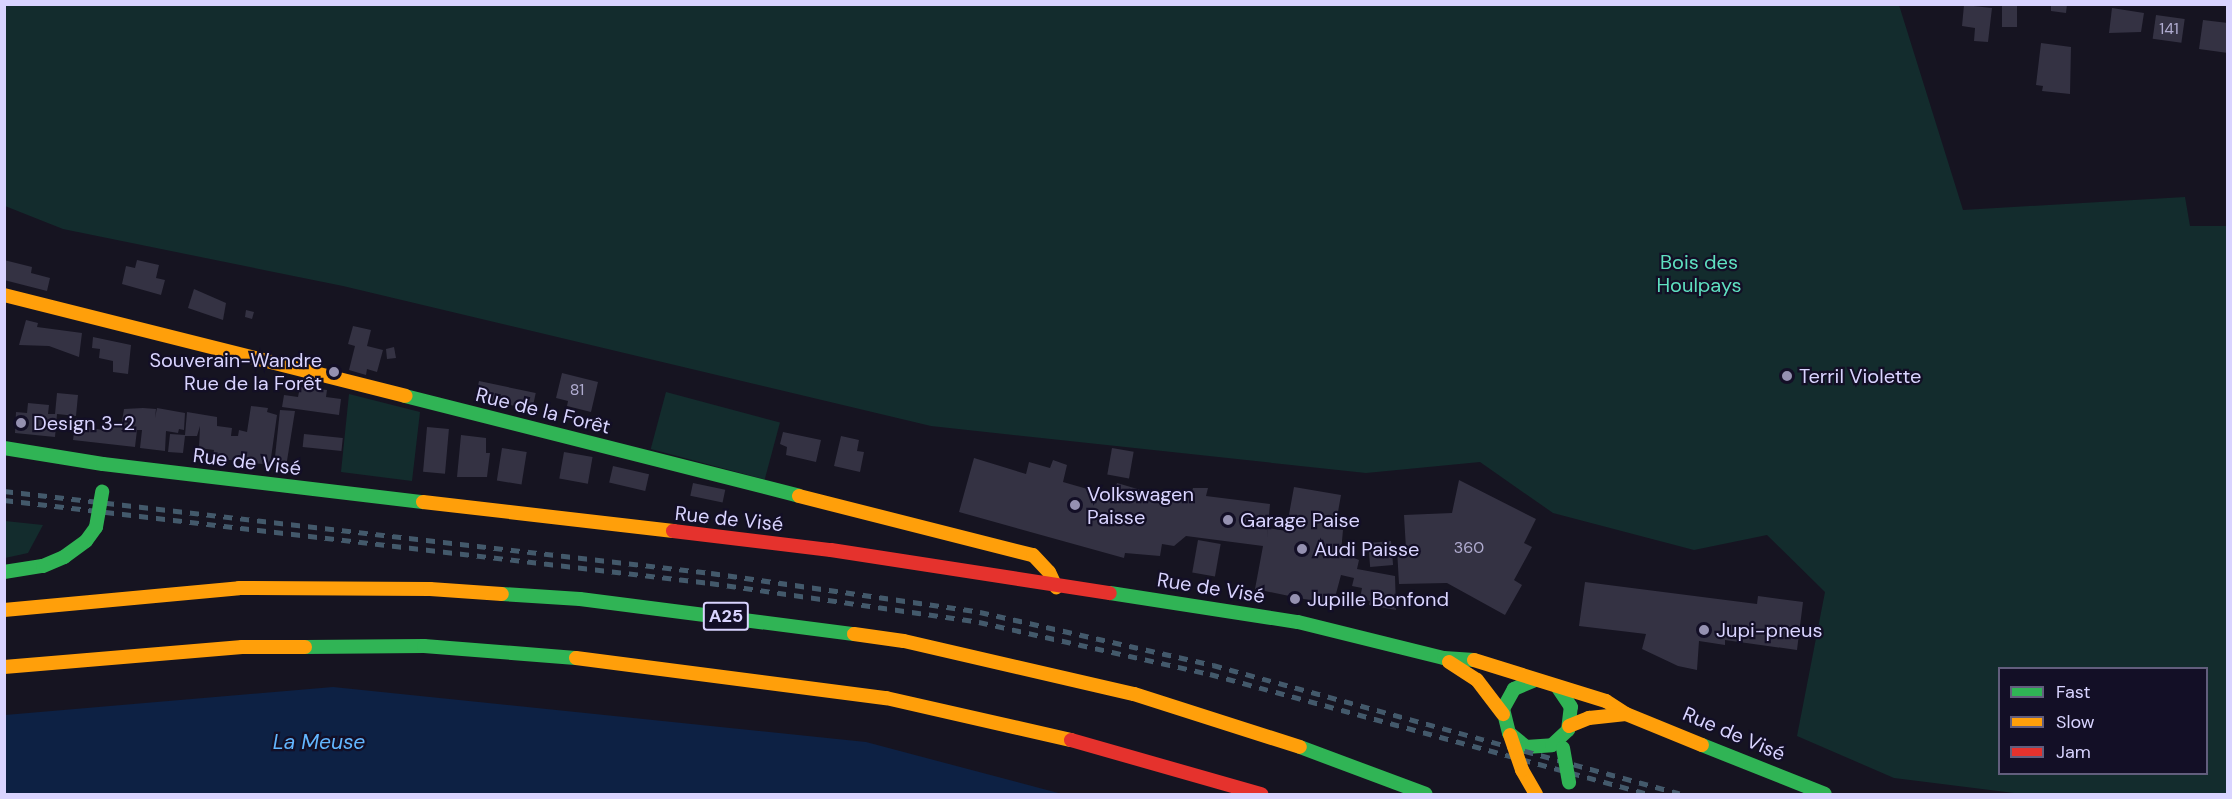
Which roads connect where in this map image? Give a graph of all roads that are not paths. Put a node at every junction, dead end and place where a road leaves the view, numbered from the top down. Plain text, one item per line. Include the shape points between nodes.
1 (4, 295) edge
2 (4, 448) edge
3 (103, 464) junction
4 (4, 572) edge
5 (1056, 587) junction
6 (4, 610) edge
7 (1444, 658) junction
8 (4, 667) edge
9 (1535, 680) junction
10 (1557, 686) junction
11 (1503, 714) junction
12 (1626, 714) junction
13 (1510, 735) junction
14 (1562, 739) junction
15 (1571, 788) edge
16 (1261, 795) edge
17 (1426, 795) edge
18 (1536, 795) edge
19 (1826, 795) edge

1 - 5 main road, Rue de la Forêt via 1033,555 1049,572
2 - 3 main road, Rue de Visé
3 - 4 main road, bridge via 96,527 86,541 43,566
3 - 5 main road, Rue de Visé via 831,550
5 - 7 main road, Rue de Visé via 1298,622
6 - 17 main road, A25 via 239,588 430,589 580,599 782,622 904,641 1134,694 1246,727
7 - 9 main road, Rue de Visé via 1468,658
7 - 11 main road, Rue de Visé via 1477,680
8 - 16 main road via 242,647 424,646 578,658 886,698 1114,750
9 - 10 main road, Rue de Visé
9 - 11 main road via 1514,689
10 - 12 main road, Rue de Visé via 1606,701
10 - 14 main road via 1571,707
11 - 13 main road, Rue de Visé
12 - 14 main road, Rue de Visé via 1589,718
12 - 19 main road, Rue de Visé
13 - 14 main road, Rue de Visé via 1526,747
13 - 18 main road, bridge
14 - 15 main road, bridge

